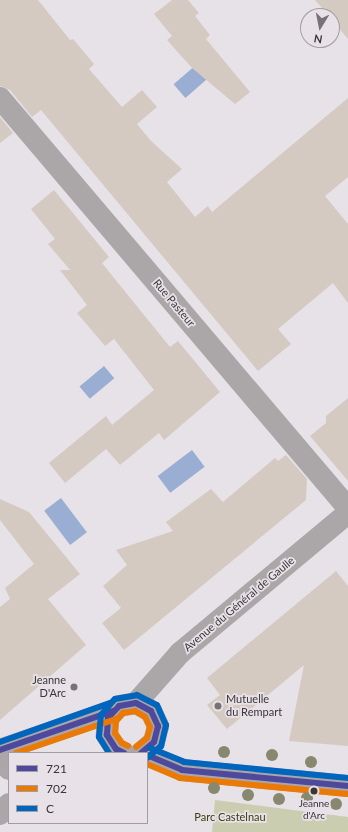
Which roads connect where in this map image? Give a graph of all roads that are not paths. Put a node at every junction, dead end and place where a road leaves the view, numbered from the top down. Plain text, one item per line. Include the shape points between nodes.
1 (0, 98) edge
2 (348, 508) edge
3 (348, 513) edge
4 (136, 703) junction
5 (113, 711) junction
6 (0, 750) edge
7 (122, 752) edge
8 (142, 752) edge
9 (148, 755) edge
10 (0, 758) edge
11 (8, 768) edge
12 (348, 786) edge
13 (8, 805) edge
14 (0, 814) edge

1 - 2 street, Rue Pasteur
3 - 4 main road, Avenue du Général de Gaulle via 180,653
4 - 5 main road via 119,706
4 - 8 main road via 151,710 158,726 154,742
5 - 6 main road via 8,745
5 - 7 main road via 108,718 107,735 116,749
9 - 12 main road via 182,770
10 - 11 main road
13 - 14 main road

